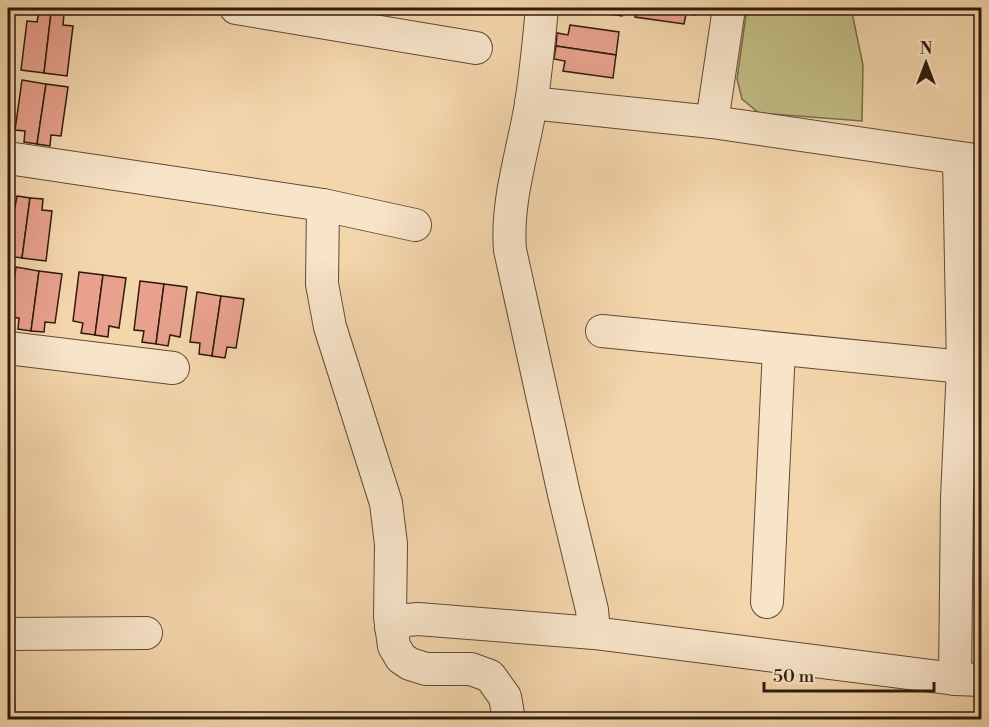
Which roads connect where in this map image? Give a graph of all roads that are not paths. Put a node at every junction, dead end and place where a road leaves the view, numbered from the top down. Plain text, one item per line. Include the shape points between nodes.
1 (236, 8) edge
2 (542, 8) edge
3 (729, 8) edge
4 (476, 48) dead end
5 (531, 103) junction
6 (712, 122) junction
7 (8, 158) edge
8 (970, 160) edge
9 (323, 205) junction
10 (416, 225) dead end
11 (602, 331) dead end
12 (8, 348) edge
13 (779, 349) junction
14 (963, 367) junction
15 (174, 368) dead end
16 (969, 499) edge
17 (767, 602) dead end
18 (391, 627) junction
19 (146, 633) dead end
20 (594, 633) junction
21 (8, 634) edge
22 (968, 679) edge
23 (509, 720) edge

1 - 4 street
2 - 5 street
3 - 6 street
5 - 6 street
5 - 20 street via 511,207 510,250
6 - 8 street
7 - 9 street
8 - 14 street
9 - 10 street
9 - 18 street via 324,302 386,503 391,544
11 - 13 street
12 - 15 street
13 - 14 street
13 - 17 street
14 - 16 street
16 - 22 street
18 - 20 street via 418,618
18 - 23 street via 394,646 410,664 426,669 471,669 490,676 505,697
19 - 21 street
20 - 22 street

